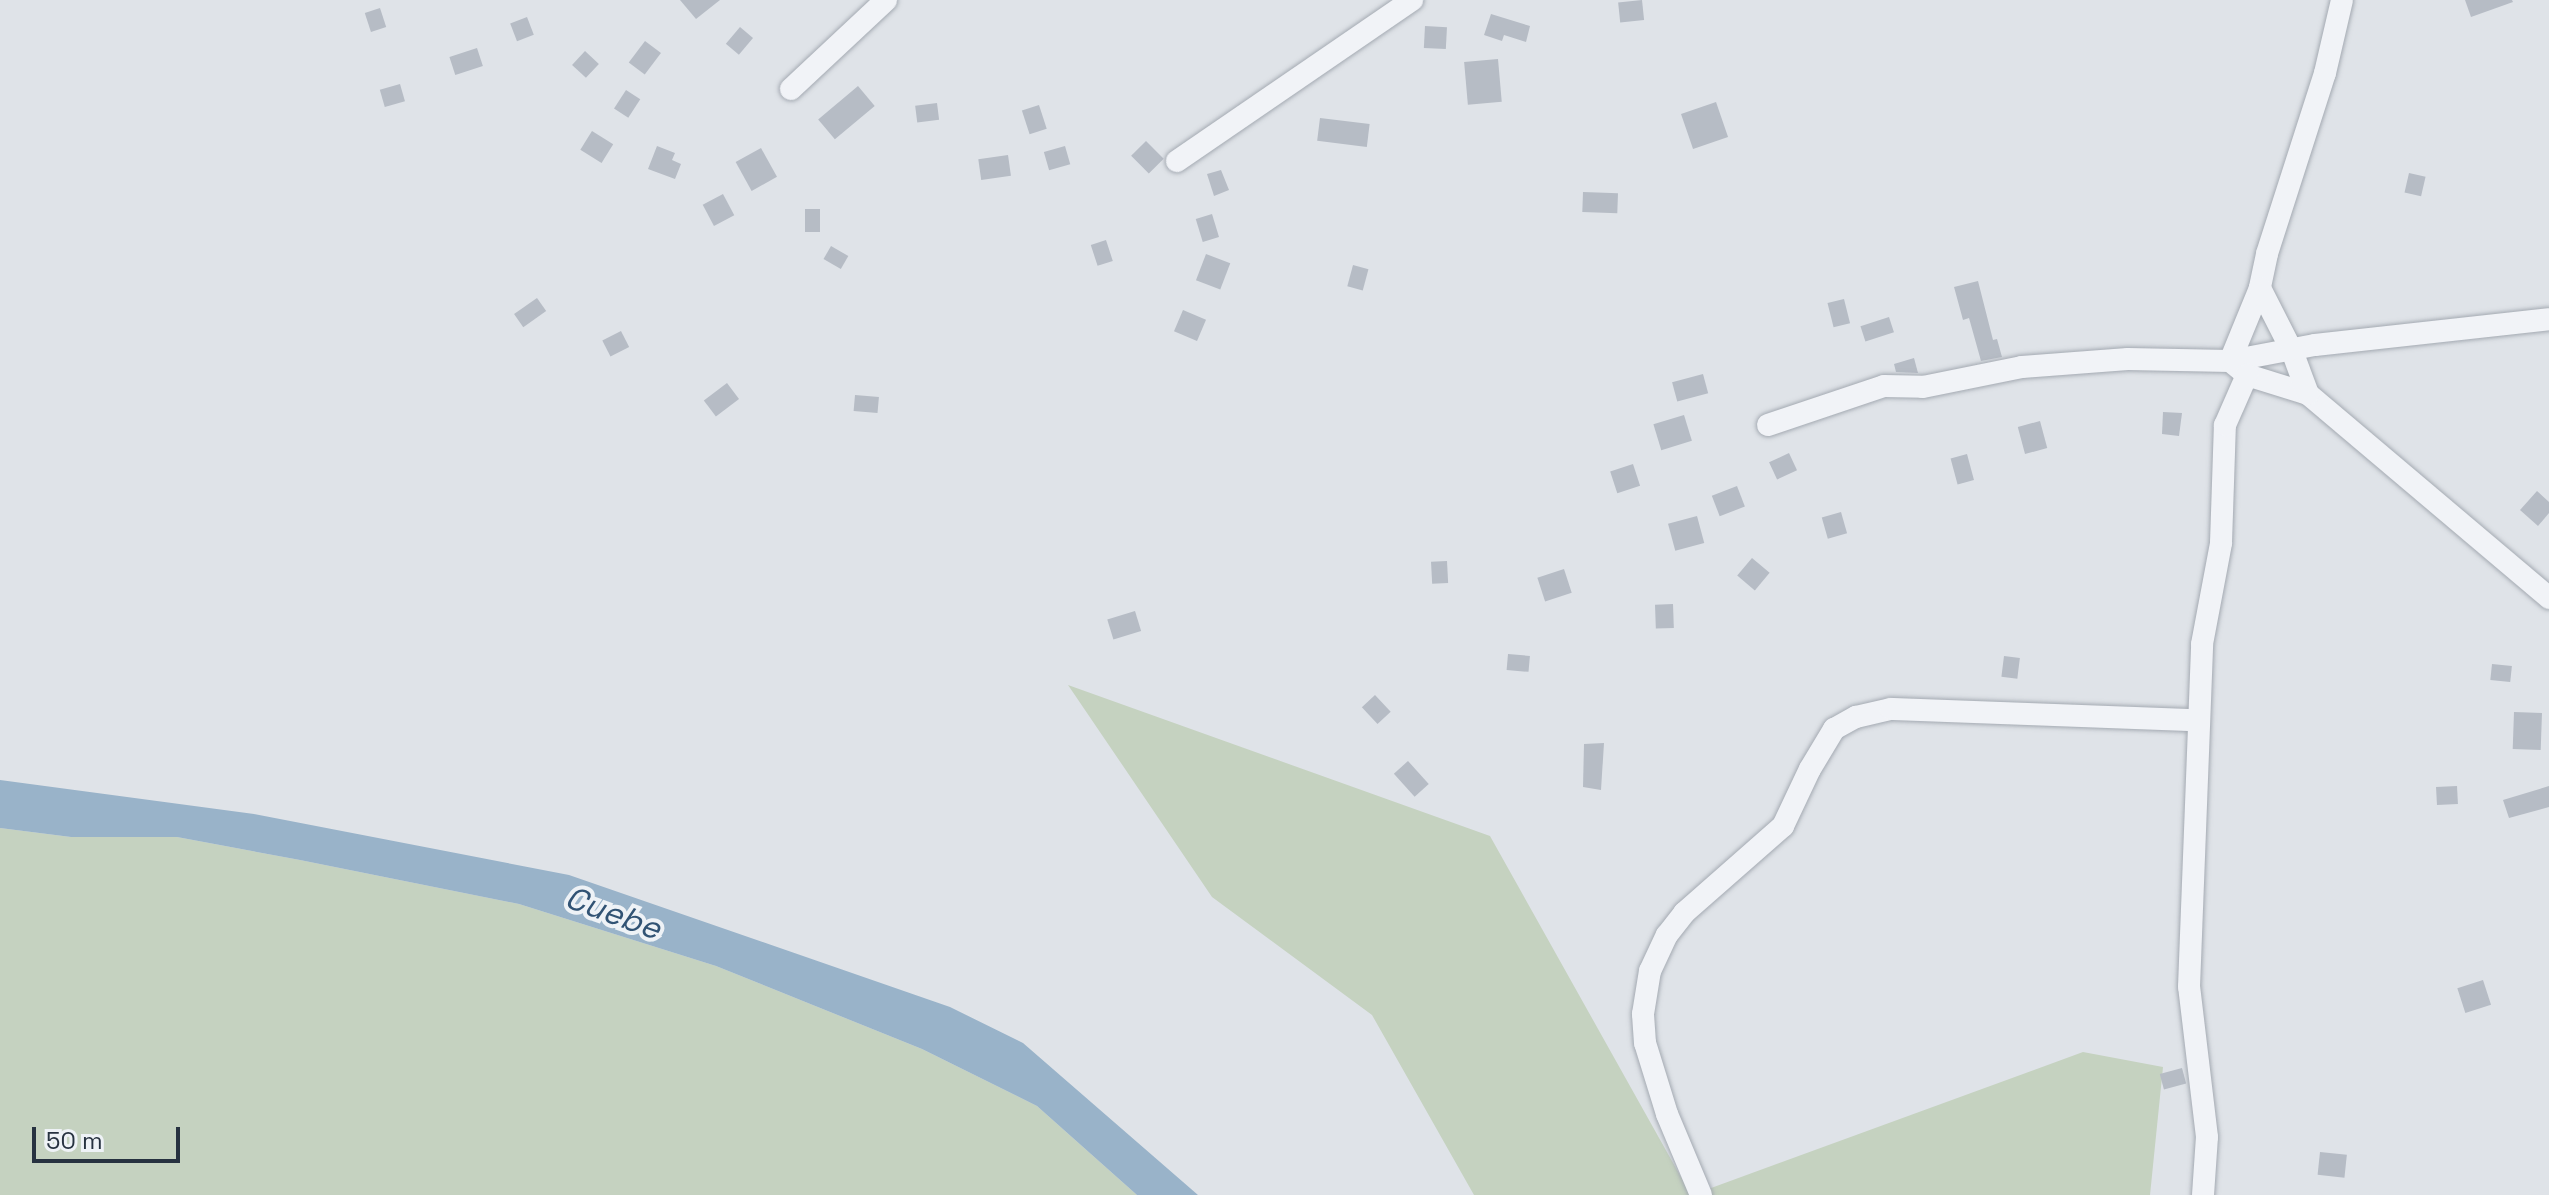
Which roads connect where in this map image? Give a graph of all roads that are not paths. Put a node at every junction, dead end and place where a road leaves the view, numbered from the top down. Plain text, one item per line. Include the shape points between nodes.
1 (886, 0) edge
2 (1412, 0) edge
3 (2342, 0) edge
4 (791, 89) dead end
5 (1177, 161) dead end
6 (2260, 288) junction
7 (2549, 319) edge
8 (2292, 351) junction
9 (2239, 368) junction
10 (2308, 394) junction
11 (1768, 425) dead end
12 (2549, 598) edge
13 (2198, 720) junction
14 (1701, 1195) edge
15 (2203, 1195) edge

1 - 4 street
2 - 5 street
3 - 6 street
6 - 8 street
6 - 9 street
7 - 8 street
8 - 9 street
8 - 10 street
9 - 10 street
9 - 11 street via 2128,359 2022,367 1923,387 1884,386
9 - 13 street via 2225,425 2221,543 2202,644
10 - 12 street
13 - 14 street via 1891,709 1856,717 1834,729 1783,826 1684,913 1650,971 1643,1014 1645,1043
13 - 15 street via 2189,987 2207,1137

